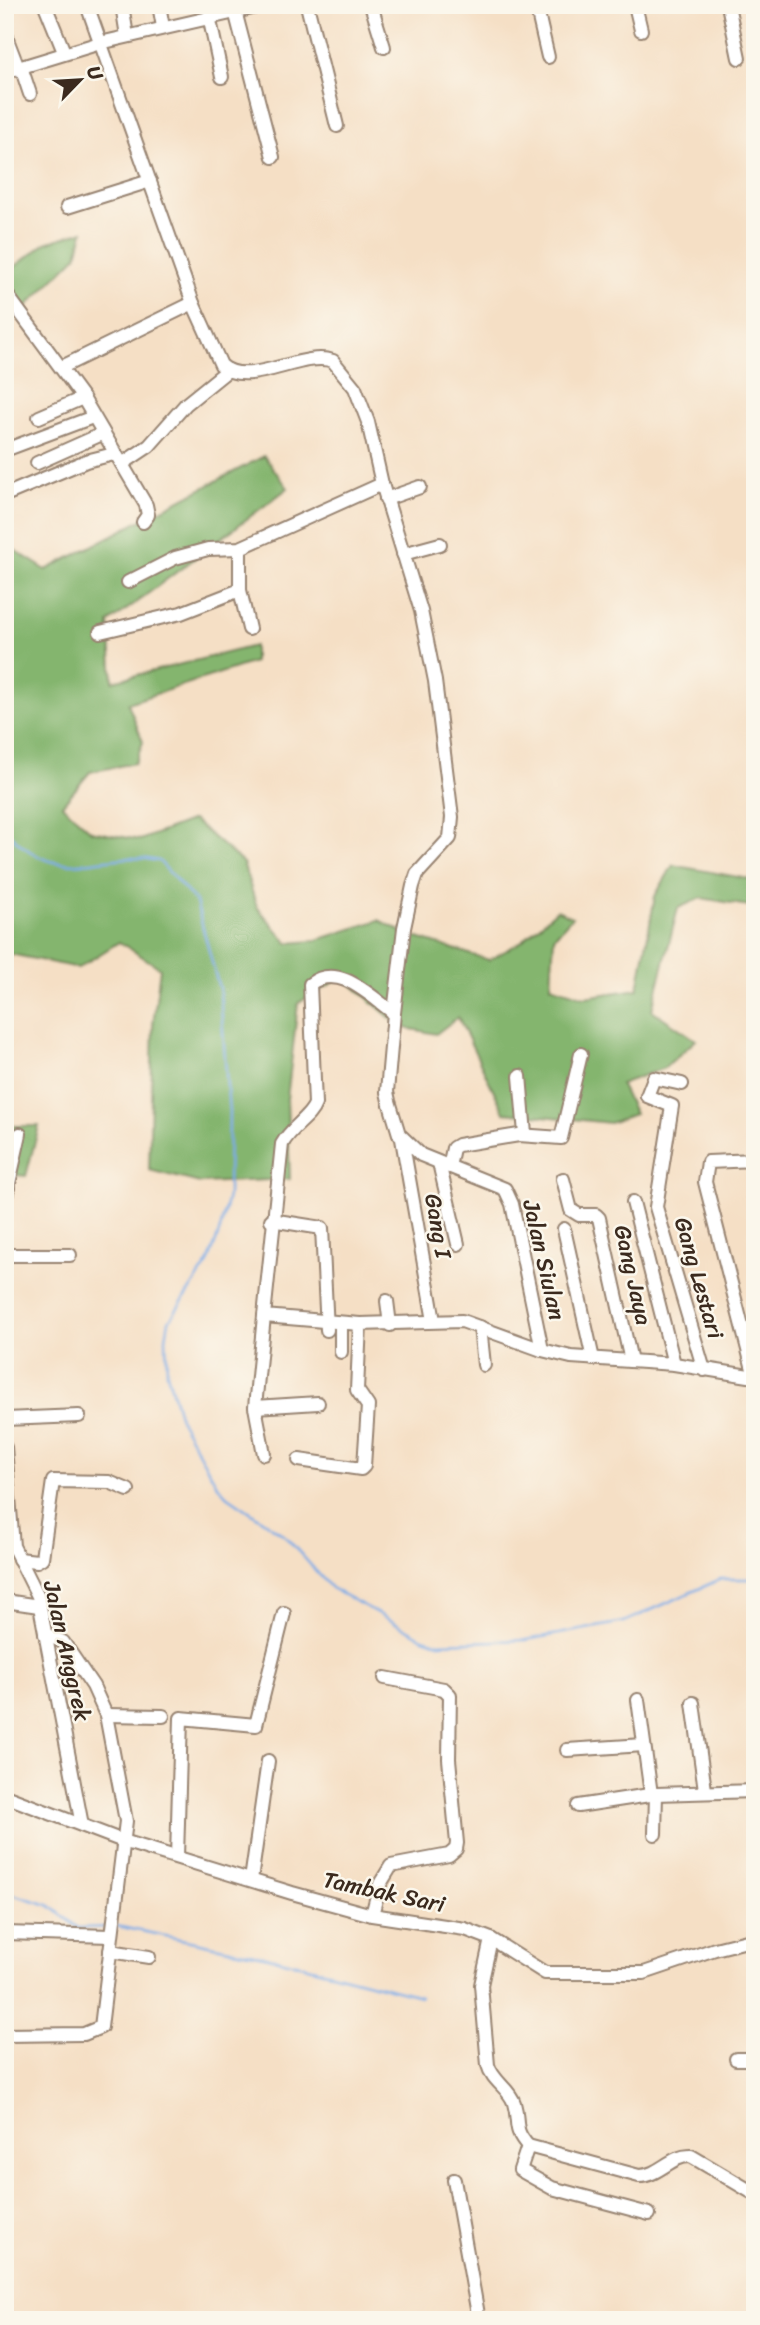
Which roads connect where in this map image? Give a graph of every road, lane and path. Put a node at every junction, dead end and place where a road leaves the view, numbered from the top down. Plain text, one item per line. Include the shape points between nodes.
1 (45, 5) edge
2 (87, 5) edge
3 (122, 5) edge
4 (159, 5) edge
5 (191, 5) edge
6 (307, 5) edge
7 (372, 5) edge
8 (537, 5) edge
9 (635, 5) edge
10 (728, 5) edge
11 (257, 6) edge
12 (231, 9) edge
13 (209, 16) junction
14 (193, 20) junction
15 (163, 27) junction
16 (641, 30) dead end
17 (5, 34) edge
18 (127, 36) junction
19 (100, 43) junction
20 (384, 47) dead end
21 (64, 52) junction
22 (548, 57) dead end
23 (739, 58) dead end
24 (20, 67) junction
25 (5, 72) edge
26 (222, 76) dead end
27 (30, 94) dead end
28 (337, 126) dead end
29 (273, 157) dead end
30 (150, 181) junction
31 (66, 206) dead end
32 (5, 292) edge
33 (193, 303) junction
34 (62, 367) junction
35 (228, 370) junction
36 (83, 398) junction
37 (39, 417) dead end
38 (93, 417) junction
39 (102, 434) junction
40 (5, 450) edge
41 (118, 459) junction
42 (37, 463) dead end
43 (382, 484) junction
44 (420, 487) dead end
45 (5, 495) edge
46 (386, 499) junction
47 (143, 522) dead end
48 (440, 544) dead end
49 (240, 548) junction
50 (403, 554) junction
51 (128, 582) dead end
52 (240, 590) junction
53 (249, 629) dead end
54 (100, 632) dead end
55 (394, 1013) junction
56 (581, 1054) dead end
57 (520, 1076) dead end
58 (682, 1084) dead end
59 (20, 1134) dead end
60 (525, 1134) junction
61 (402, 1137) junction
62 (755, 1160) edge
63 (8, 1164) edge
64 (444, 1165) junction
65 (564, 1179) dead end
66 (5, 1201) edge
67 (633, 1202) dead end
68 (271, 1220) junction
69 (564, 1230) dead end
70 (457, 1244) dead end
71 (5, 1255) edge
72 (70, 1255) dead end
73 (387, 1301) dead end
74 (264, 1316) junction
75 (434, 1321) junction
76 (359, 1324) junction
77 (332, 1325) junction
78 (390, 1325) junction
79 (480, 1327) junction
80 (542, 1350) junction
81 (341, 1352) dead end
82 (593, 1359) junction
83 (631, 1361) junction
84 (674, 1364) junction
85 (484, 1365) dead end
86 (704, 1370) junction
87 (755, 1377) edge
88 (318, 1403) dead end
89 (255, 1407) junction
90 (79, 1416) dead end
91 (5, 1419) edge
92 (5, 1447) edge
93 (264, 1454) dead end
94 (299, 1460) dead end
95 (128, 1490) dead end
96 (8, 1528) edge
97 (19, 1559) junction
98 (5, 1601) edge
99 (40, 1606) junction
100 (284, 1613) dead end
101 (45, 1634) junction
102 (385, 1678) dead end
103 (638, 1700) dead end
104 (693, 1703) dead end
105 (106, 1715) junction
106 (163, 1716) dead end
107 (644, 1745) junction
108 (567, 1750) dead end
109 (268, 1762) dead end
110 (705, 1790) junction
111 (755, 1791) edge
112 (654, 1794) junction
113 (5, 1796) edge
114 (578, 1806) dead end
115 (82, 1825) junction
116 (655, 1834) dead end
117 (123, 1841) junction
118 (177, 1857) junction
119 (251, 1880) junction
120 (372, 1915) junction
121 (112, 1930) junction
122 (5, 1933) edge
123 (491, 1939) junction
124 (755, 1939) edge
125 (110, 1951) junction
126 (149, 1957) dead end
127 (5, 2035) edge
128 (736, 2059) dead end
129 (755, 2059) edge
130 (527, 2151) junction
131 (454, 2180) dead end
132 (755, 2194) edge
133 (649, 2214) dead end
134 (479, 2320) edge

1 - 21 street
2 - 19 street
3 - 18 street
4 - 15 street
5 - 14 street
6 - 28 street
7 - 20 street
8 - 22 street
9 - 16 street
10 - 23 street
11 - 12 street
12 - 13 street
12 - 29 street
13 - 14 street
13 - 26 street
14 - 15 street
15 - 18 street
17 - 24 street
18 - 19 street
19 - 21 street
19 - 30 street via 116,69
21 - 24 street via 38,57
24 - 25 street
24 - 27 street
30 - 31 street
30 - 33 street
32 - 34 street
33 - 34 street
33 - 35 street via 219,362
34 - 36 street
35 - 41 street via 186,404 149,446
35 - 43 street via 256,372 315,359 333,361 348,377 365,413
36 - 37 street
36 - 38 street
38 - 39 street
38 - 40 street
39 - 41 street
39 - 42 street
41 - 45 street via 86,461
41 - 47 street via 148,510
43 - 46 street
43 - 49 street
44 - 46 street
46 - 50 street
48 - 50 street
49 - 51 street via 208,549 174,558
49 - 52 street
50 - 55 street via 429,646 452,830 445,846 417,874 404,928
52 - 53 street
52 - 54 street via 181,613
55 - 61 street via 387,1091
55 - 68 street via 339,976 310,984 314,1108 289,1130 282,1144
56 - 60 street via 563,1136
57 - 60 street
58 - 86 street, Gang Lestari via 654,1078 647,1096 672,1106 656,1207
59 - 63 street
60 - 64 street via 455,1146
61 - 64 street, Jalan Siulan via 421,1155
61 - 75 street, Gang I
62 - 87 street via 708,1162 705,1182
63 - 66 street
64 - 70 street
64 - 80 street, Jalan Siulan via 500,1185 509,1196
65 - 83 street, Gang Jaya via 571,1210 599,1218
67 - 84 street
68 - 74 street
68 - 77 street via 322,1228
69 - 82 street
71 - 72 street
73 - 78 street
74 - 77 street
74 - 89 street
75 - 78 street
75 - 79 street via 462,1321
76 - 77 street
76 - 78 street
76 - 94 street via 357,1390 368,1406 365,1466
77 - 81 street
79 - 80 street
79 - 85 street
80 - 82 street, Jalan Siulan
82 - 83 street, Jalan Siulan
83 - 84 street, Jalan Siulan
84 - 86 street, Jalan Siulan
86 - 87 street, Jalan Siulan
88 - 89 street
89 - 93 street
90 - 91 street
92 - 96 street, Jalan Anggrek
95 - 97 street via 108,1482 53,1481 42,1558
96 - 97 street, Jalan Anggrek
97 - 99 street, Jalan Anggrek
98 - 99 street
99 - 101 street, Jalan Anggrek
100 - 118 street via 256,1725 181,1718
101 - 105 street via 63,1642 77,1658
101 - 115 street, Jalan Anggrek
102 - 120 street via 444,1689 450,1695 449,1759 457,1843 449,1855 391,1866 380,1884
103 - 107 street
104 - 110 street
105 - 106 street
105 - 117 street via 126,1821
107 - 108 street
107 - 112 street
109 - 119 street
110 - 111 street
110 - 112 street
112 - 114 street
112 - 116 street
113 - 115 street, Tambak Sari
115 - 117 street, Tambak Sari
117 - 118 street, Tambak Sari
117 - 121 street
118 - 119 street, Tambak Sari
119 - 120 street, Tambak Sari
120 - 123 street, Tambak Sari via 447,1926
121 - 122 street
121 - 125 street
123 - 124 street, Tambak Sari via 545,1973 627,1974 655,1970
123 - 130 street via 481,1985 488,2065 512,2099 517,2133
125 - 126 street
125 - 127 street via 102,2028 84,2034
128 - 129 street
130 - 132 street via 639,2176 691,2156
130 - 133 street via 522,2173 552,2188
131 - 134 street

